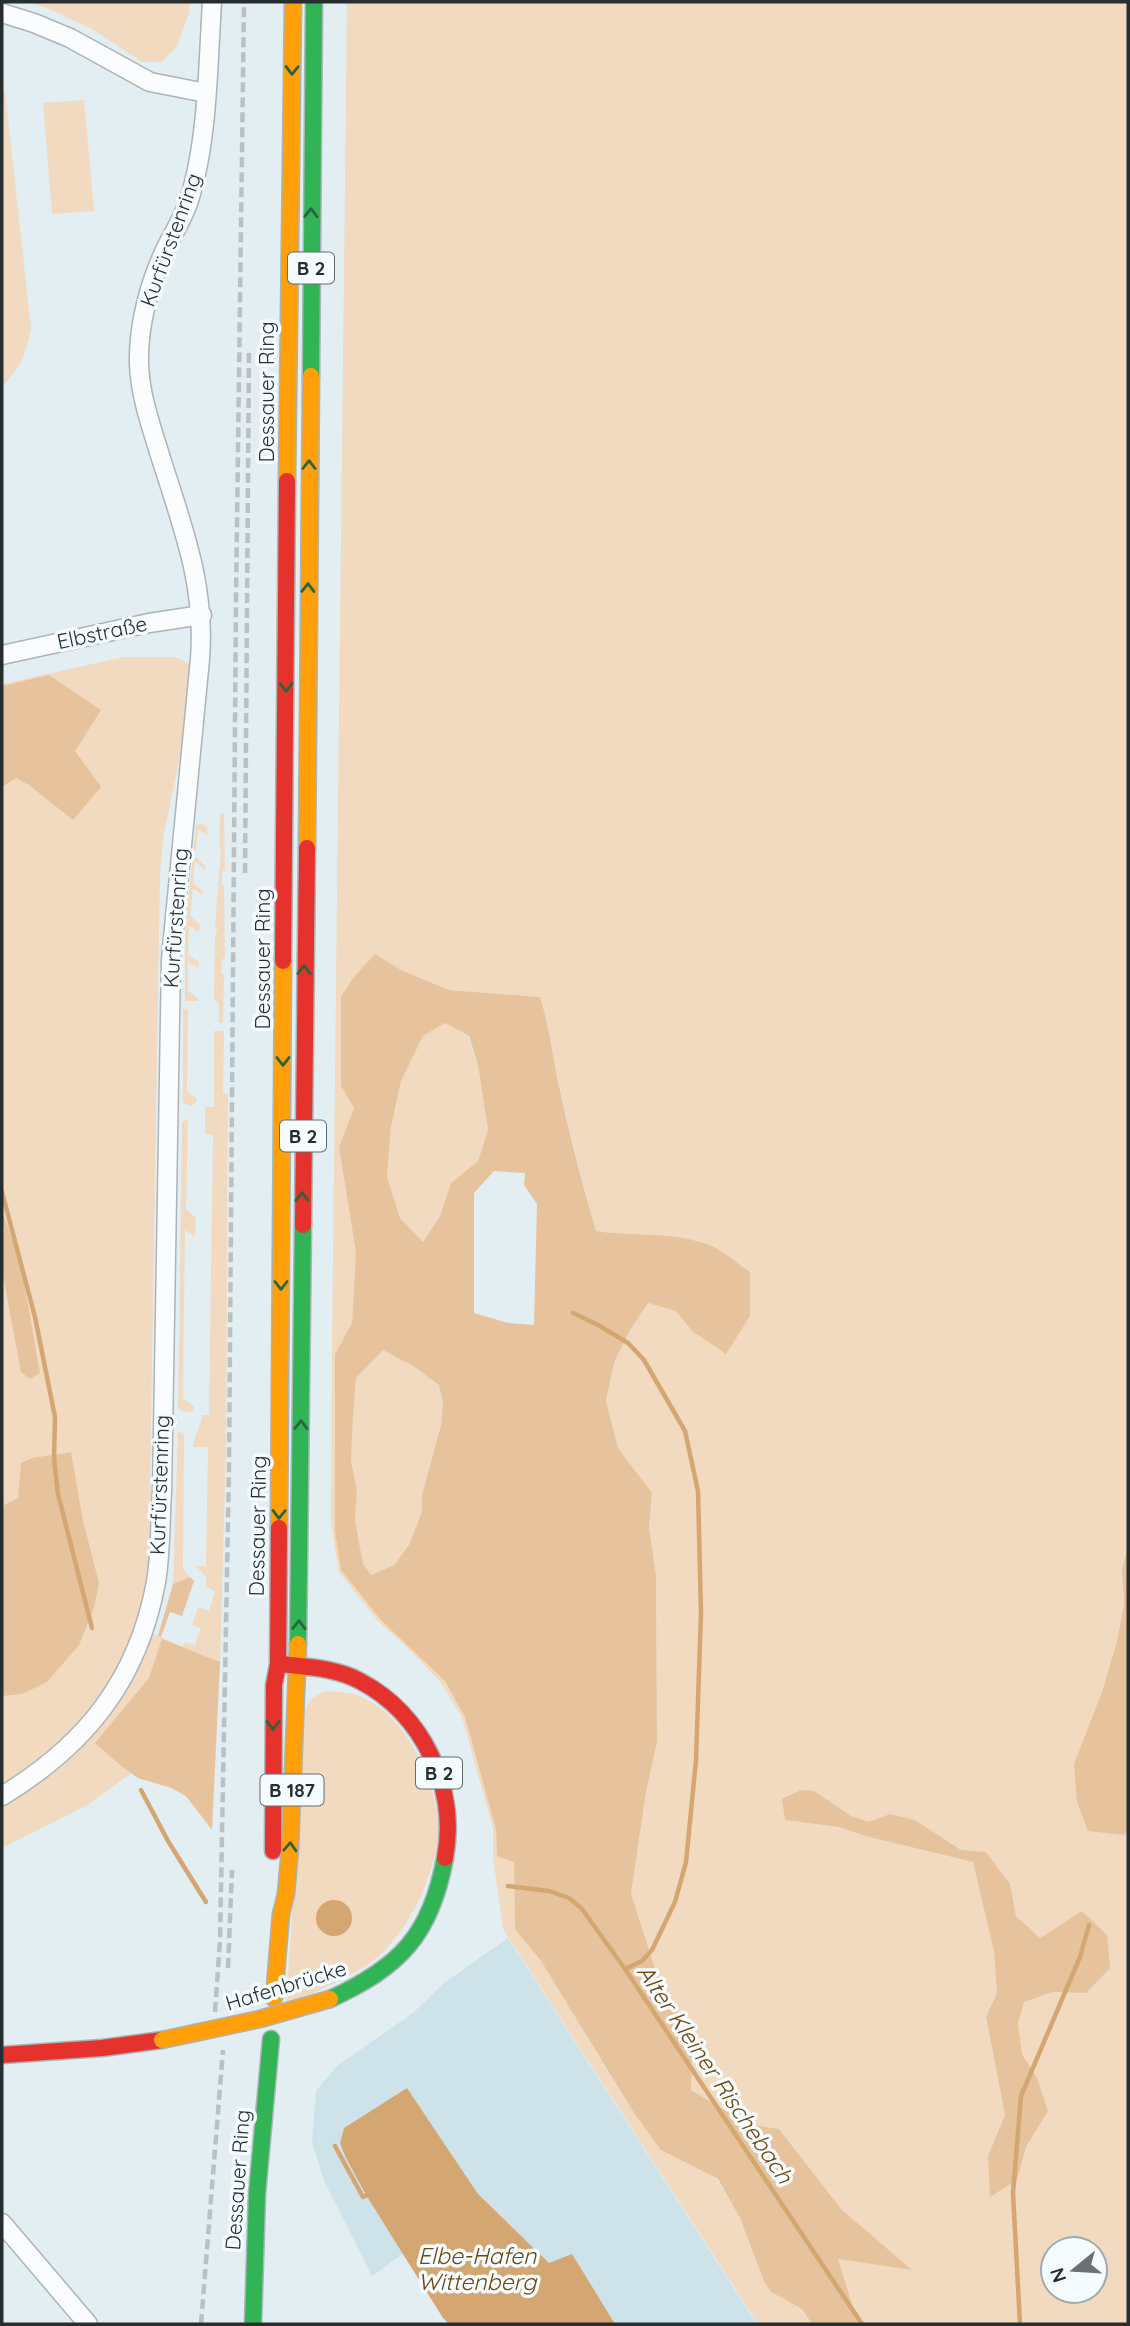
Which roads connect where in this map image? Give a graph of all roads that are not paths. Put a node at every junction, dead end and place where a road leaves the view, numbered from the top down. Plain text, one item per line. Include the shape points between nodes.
1 (212, 2) edge
2 (293, 2) edge
3 (314, 2) edge
4 (2, 13) edge
5 (206, 93) junction
6 (202, 615) junction
7 (2, 655) edge
8 (278, 1664) junction
9 (298, 1666) junction
10 (2, 1796) edge
11 (281, 1914) junction
12 (274, 1998) dead end
13 (271, 2039) dead end
14 (2, 2055) edge
15 (2, 2223) edge
16 (88, 2324) edge
17 (253, 2324) edge

1 - 5 street, Kurfürstenring
2 -> 8 main road, Dessauer Ring / B 2
9 -> 3 main road, Dessauer Ring / B 2
4 - 5 street via 70,38 150,82
5 - 6 street, Kurfürstenring via 192,192 156,274 142,325 139,363 144,400 191,557
6 - 7 street, Elbstraße
6 - 10 street, Kurfürstenring via 171,959 162,1492 156,1580 138,1643 108,1702 66,1750
8 - 9 main road, B 2
8 -> 11 main road, Dessauer Ring / B 187 via 272,1889
11 -> 9 main road, Dessauer Ring / B 187 via 290,1848
9 - 14 main road, Hafenbrücke / B 2, bridge via 361,1681 377,1691 403,1714 436,1766 449,1836 436,1902 419,1933 374,1977 330,1999 162,2040
11 - 12 main road, Dessauer Ring / B 187
13 - 17 main road, Dessauer Ring via 260,2155
15 - 16 street

